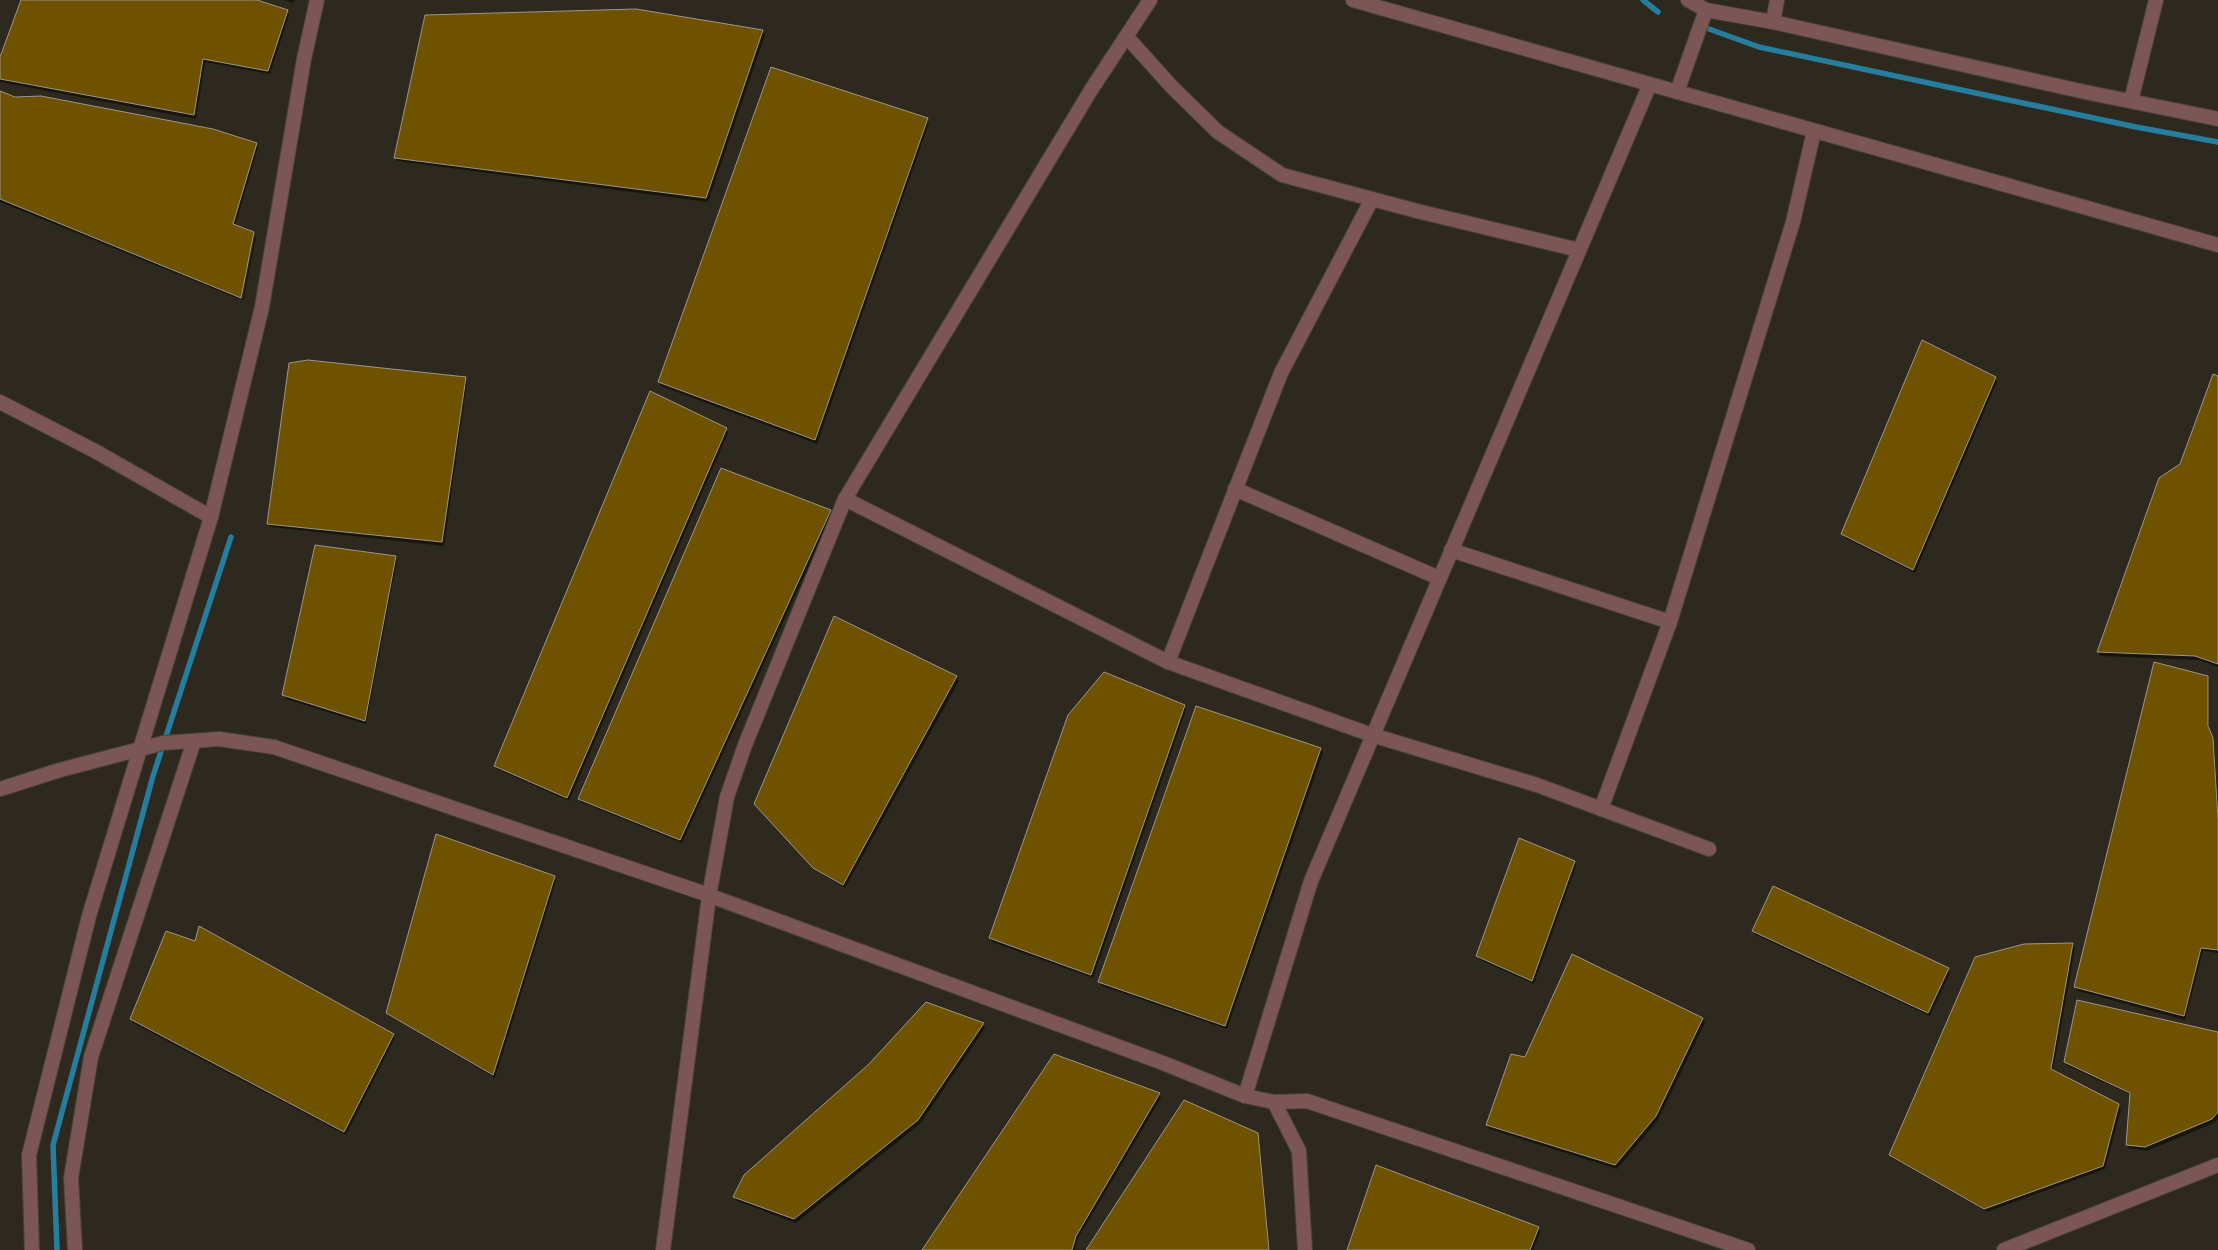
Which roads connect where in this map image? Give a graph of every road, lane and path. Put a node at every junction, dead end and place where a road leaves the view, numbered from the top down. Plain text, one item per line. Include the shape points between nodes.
1 (317, 0) edge
2 (1150, 0) edge
3 (1353, 0) edge
4 (1688, 0) edge
5 (1777, 0) edge
6 (2156, 0) edge
7 (1706, 10) junction
8 (1773, 22) junction
9 (1127, 37) junction
10 (1650, 84) junction
11 (1677, 92) junction
12 (2131, 101) junction
13 (2218, 118) edge
14 (1814, 130) junction
15 (1372, 199) junction
16 (2218, 245) edge
17 (1579, 250) junction
18 (0, 402) edge
19 (1235, 489) junction
20 (845, 499) junction
21 (211, 518) junction
22 (1451, 550) junction
23 (1439, 578) junction
24 (1670, 622) junction
25 (1168, 662) junction
26 (1372, 735) junction
27 (194, 741) junction
28 (138, 750) junction
29 (0, 789) edge
30 (1601, 809) junction
31 (1709, 849) dead end
32 (710, 896) junction
33 (1245, 1096) junction
34 (1274, 1102) junction
35 (2218, 1165) edge
36 (32, 1250) edge
37 (75, 1250) edge
38 (663, 1250) edge
39 (1305, 1250) edge
40 (1748, 1250) edge
41 (2004, 1250) edge

1 - 21 street via 262,307
2 - 9 street
3 - 10 street
4 - 7 street
5 - 8 street
6 - 12 street
7 - 8 street
7 - 11 street
8 - 12 street
9 - 15 street via 1218,132 1282,175
9 - 20 street via 1091,90
10 - 11 street
10 - 17 street
11 - 14 street
12 - 13 street
14 - 16 street
14 - 24 street via 1794,222
15 - 17 street
15 - 19 street via 1282,373
17 - 22 street
18 - 21 street via 95,451
19 - 23 street
19 - 25 street
20 - 25 street
20 - 32 street via 730,788
21 - 28 street
22 - 23 street
22 - 24 street
23 - 26 street
24 - 30 street
25 - 26 street
26 - 30 street via 1537,785
26 - 33 street via 1311,881
27 - 28 street via 163,743
27 - 32 street via 219,739 274,747
27 - 37 street via 91,1057 72,1178
28 - 29 street
28 - 36 street via 89,916 29,1155
30 - 31 street
32 - 33 street via 1164,1062
32 - 38 street
33 - 34 street
34 - 39 street via 1298,1151
34 - 40 street via 1307,1101
35 - 41 street

